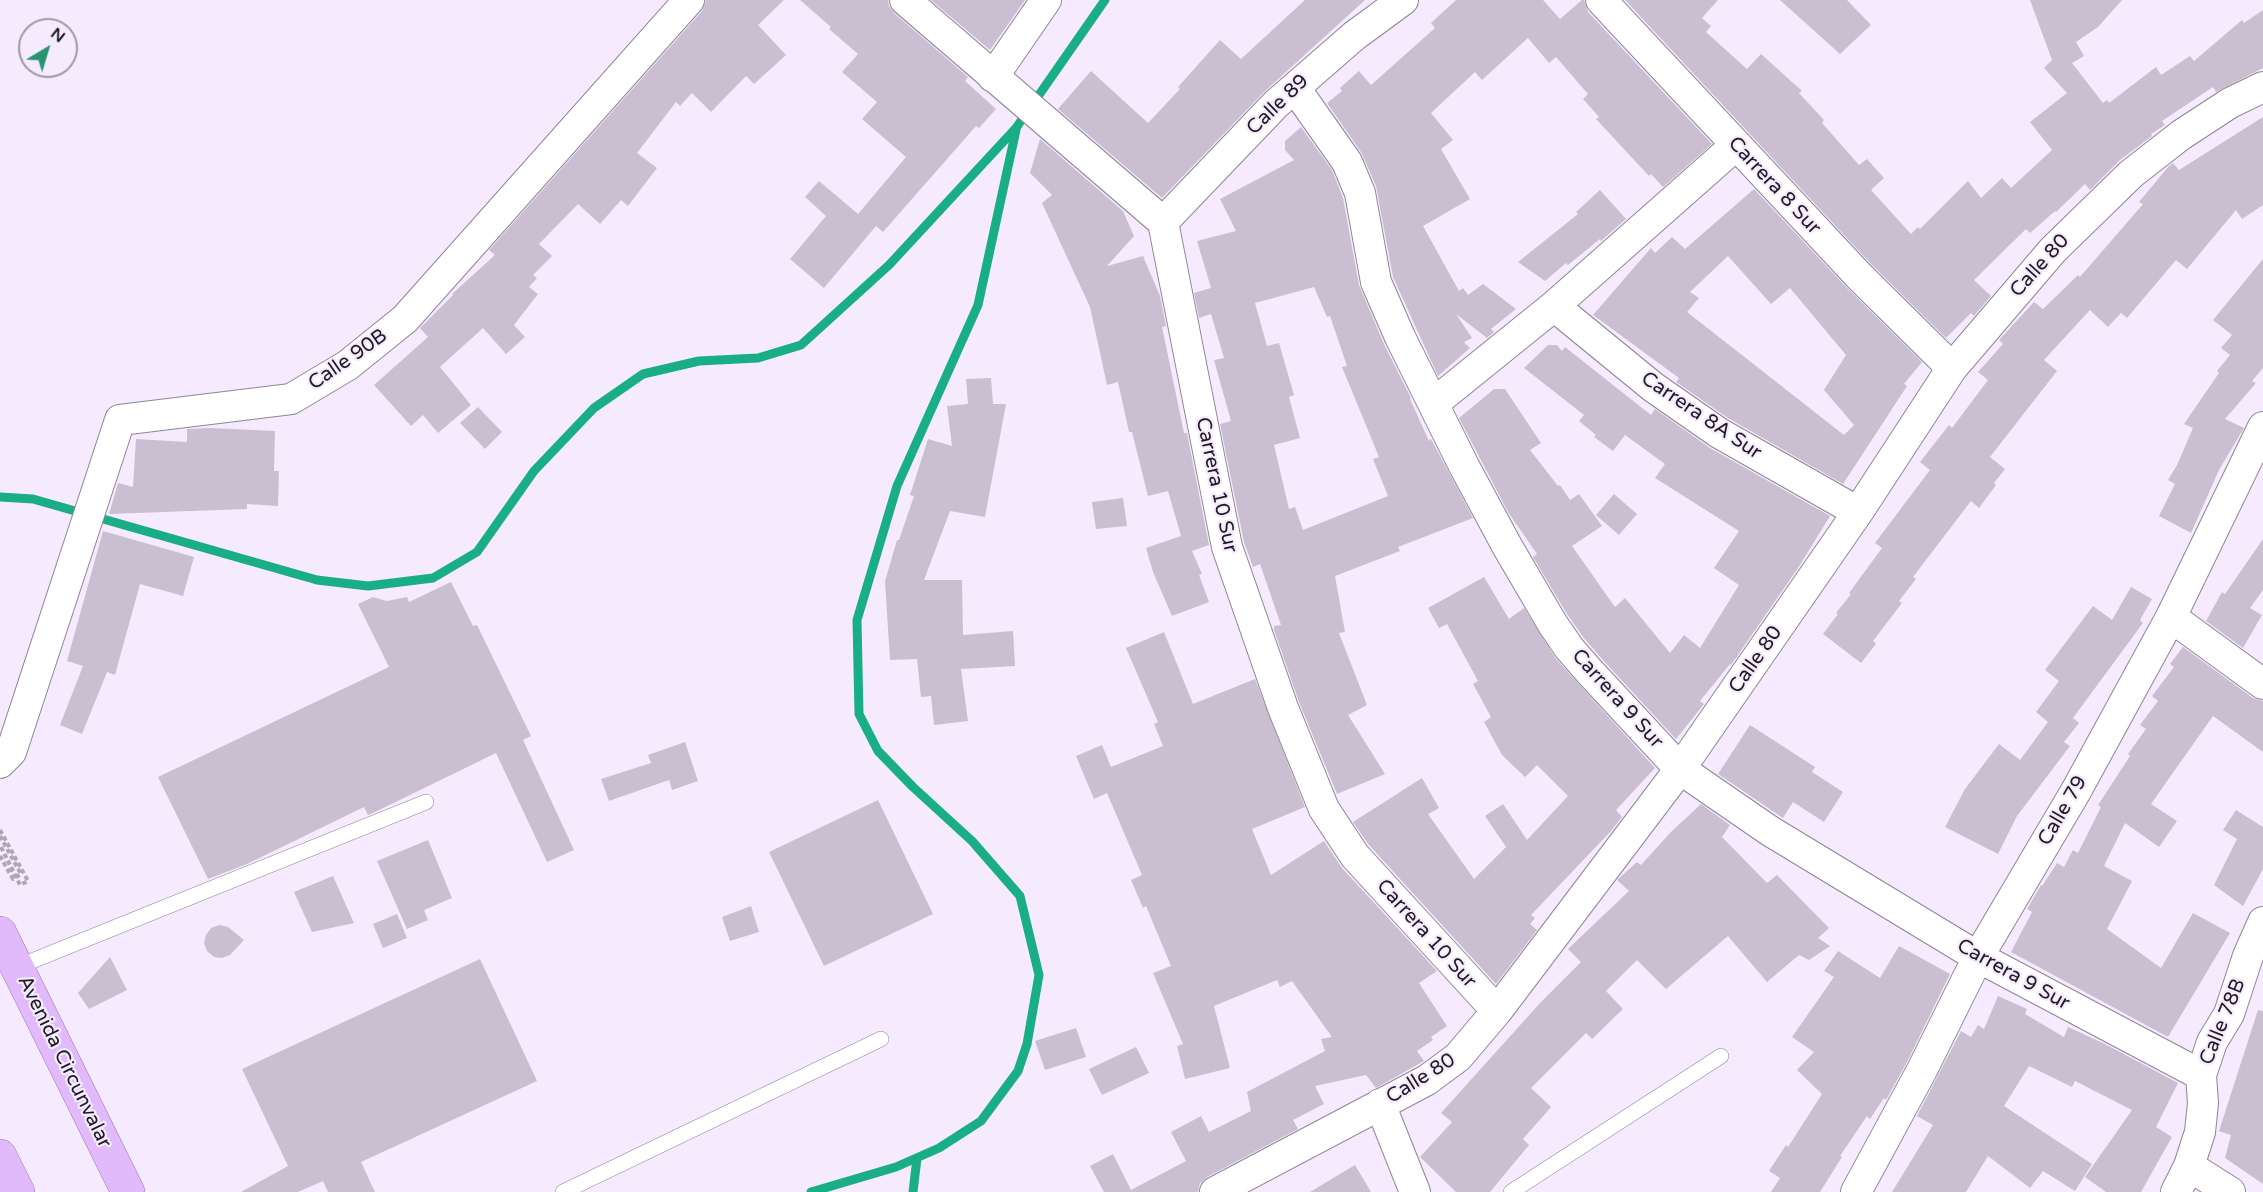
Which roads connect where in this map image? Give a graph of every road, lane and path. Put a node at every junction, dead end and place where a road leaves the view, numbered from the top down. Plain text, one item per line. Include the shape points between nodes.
1 (689, 0) edge
2 (905, 0) edge
3 (1046, 0) edge
4 (1403, 0) edge
5 (1601, 0) edge
6 (1002, 85) junction
7 (2263, 87) edge
8 (1295, 88) junction
9 (1736, 146) junction
10 (1163, 222) junction
11 (1554, 306) junction
12 (1952, 368) junction
13 (1434, 403) junction
14 (2263, 427) edge
15 (1858, 512) junction
16 (2171, 618) junction
17 (2263, 684) edge
18 (0, 763) edge
19 (1680, 769) junction
20 (426, 802) dead end
21 (0, 830) edge
22 (0, 836) edge
23 (0, 845) edge
24 (0, 856) edge
25 (2263, 922) edge
26 (0, 933) edge
27 (1978, 957) junction
28 (17, 967) junction
29 (1497, 1011) junction
30 (881, 1039) dead end
31 (1721, 1056) dead end
32 (2201, 1075) junction
33 (1380, 1104) junction
34 (0, 1156) edge
35 (2183, 1179) edge
36 (18, 1192) edge
37 (128, 1192) edge
38 (563, 1192) edge
39 (1215, 1192) edge
40 (1415, 1192) edge
41 (1511, 1192) edge
42 (1856, 1192) edge
43 (2230, 1192) edge

1 - 18 street, Calle 90B via 405,319 348,365 291,399 120,420 11,752
2 - 6 street
3 - 6 street
4 - 8 street, Calle 89 via 1354,36
5 - 9 street, Carrera 8 Sur
6 - 10 street
7 - 12 street, Calle 80 via 2181,135 2131,174 2053,250
8 - 10 street, Calle 89
8 - 13 street, Carrera 9 Sur via 1347,162 1360,193 1376,282
9 - 11 street
9 - 12 street, Carrera 8 Sur
10 - 29 street, Carrera 10 Sur via 1227,547 1283,708 1324,808 1355,856
11 - 13 street
11 - 15 street, Carrera 8A Sur via 1653,387 1719,433
12 - 15 street, Calle 80
13 - 19 street, Carrera 9 Sur via 1464,466 1552,623 1589,671
14 - 16 street, Calle 79
15 - 19 street, Calle 80
16 - 17 street
16 - 27 street, Calle 79 via 2076,791
19 - 27 street, Carrera 9 Sur via 1770,831
19 - 29 street, Calle 80
20 - 28 lane
21 - 23 path, bridge via 28,881 20,885
22 - 24 path, bridge via 21,874 13,879
25 - 32 street, Calle 78B via 2229,1014 2212,1042
26 - 28 highway, Avenida Circunvalar
27 - 32 street, Carrera 9 Sur
27 - 42 street, Calle 79
28 - 37 highway, Avenida Circunvalar
29 - 33 street, Calle 80 via 1458,1057 1427,1080
30 - 38 lane
31 - 41 lane
32 - 35 street, Calle 78B via 2200,1132
33 - 39 street, Calle 80
33 - 40 street
34 - 36 highway
35 - 43 street

